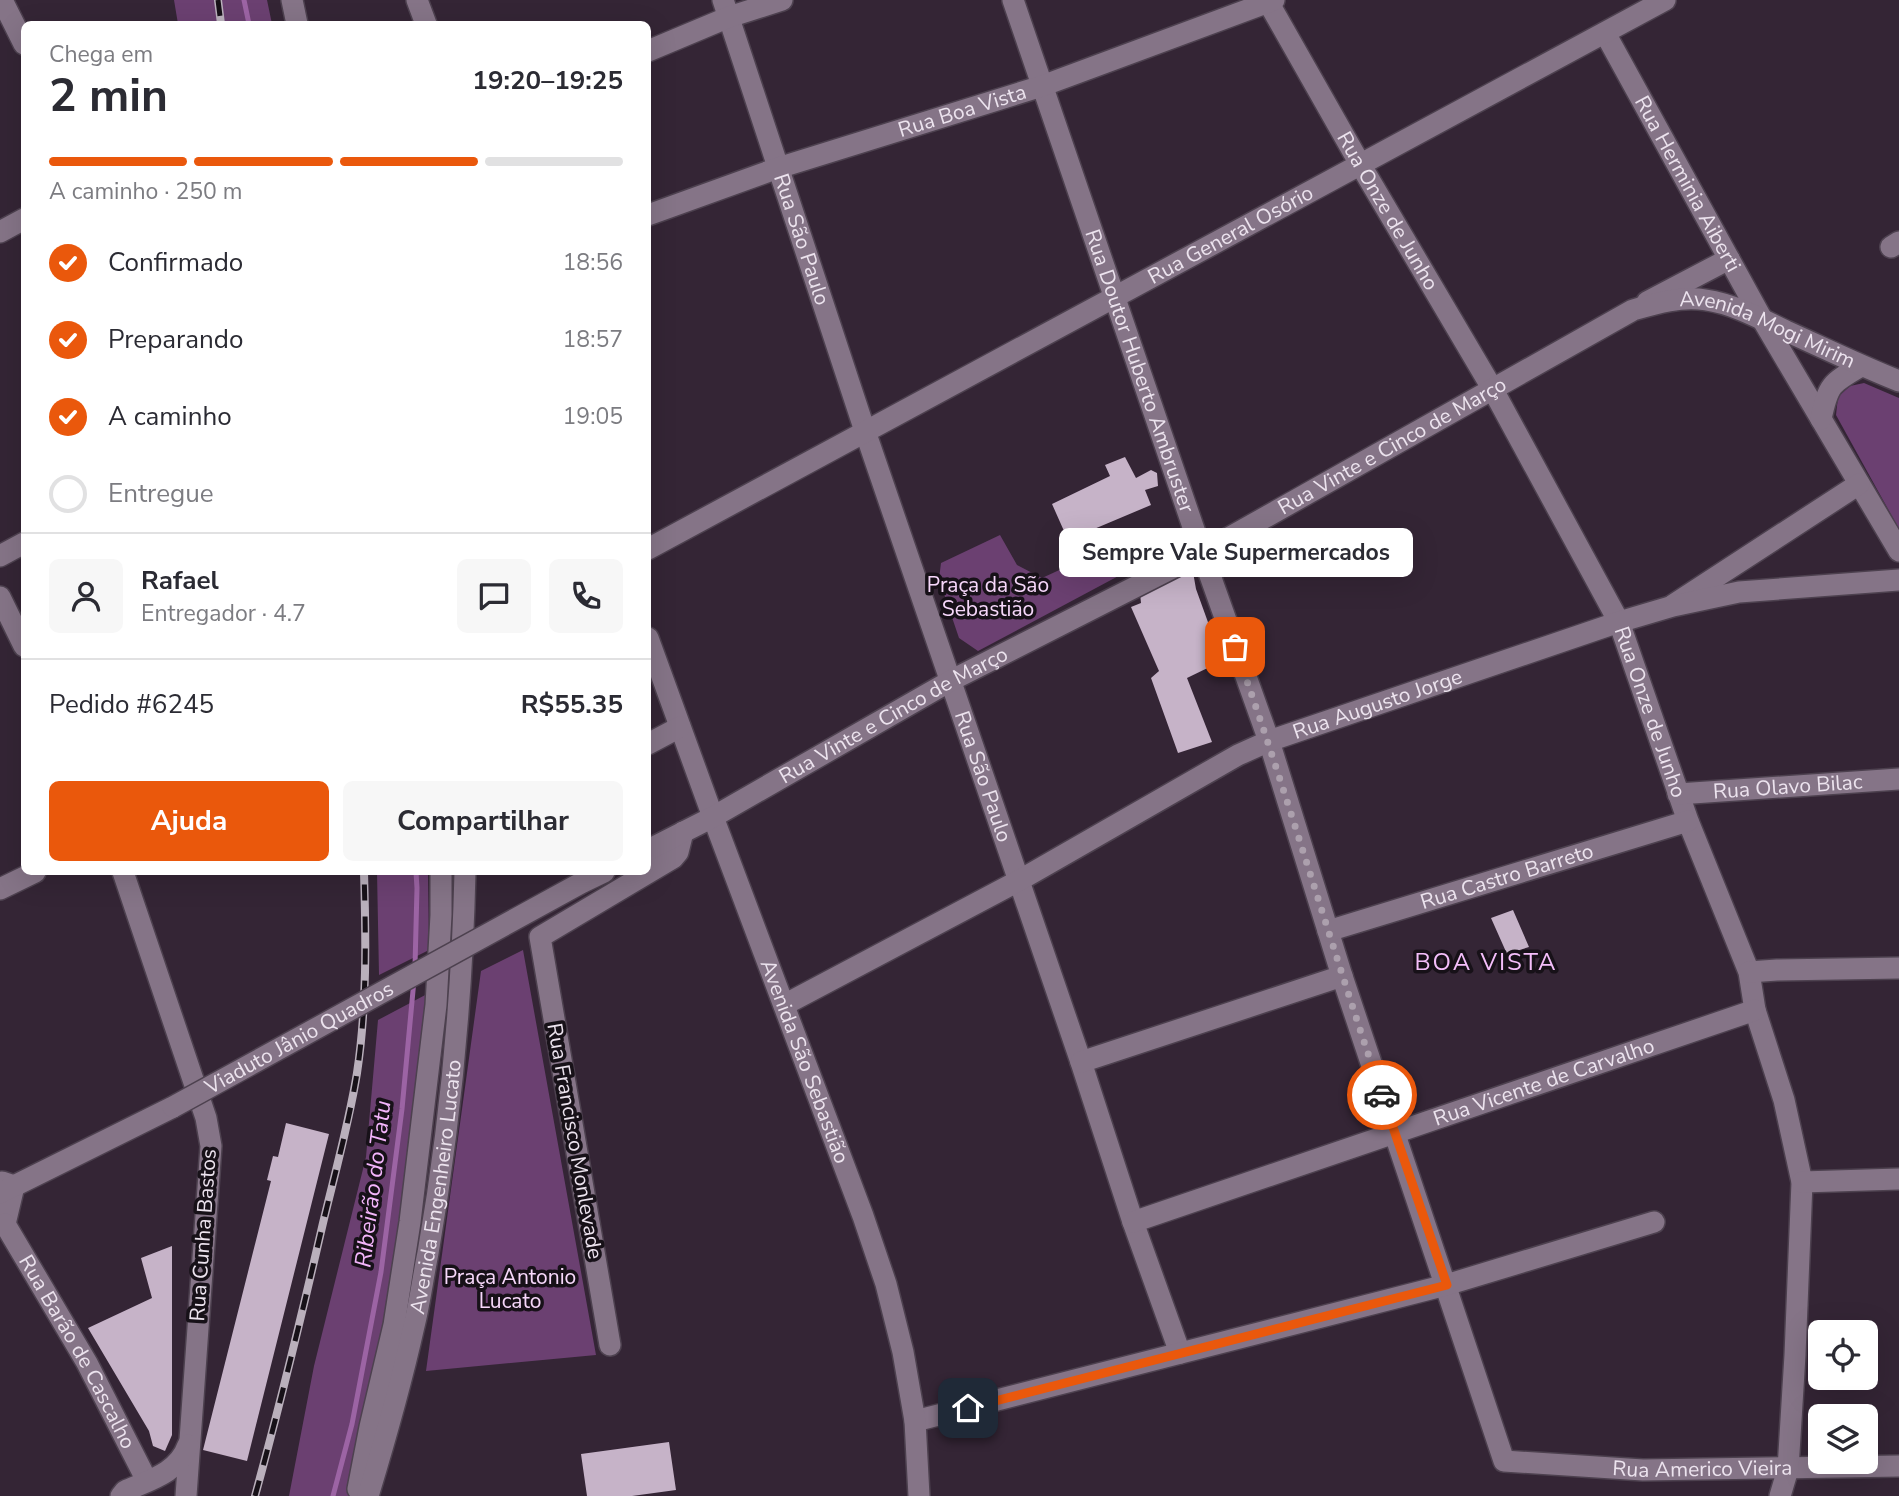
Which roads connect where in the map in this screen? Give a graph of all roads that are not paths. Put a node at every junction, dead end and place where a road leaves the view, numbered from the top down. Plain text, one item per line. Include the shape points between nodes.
1 (2, 0) edge
2 (292, 0) edge
3 (418, 0) edge
4 (782, 0) edge
5 (1013, 0) edge
6 (1665, 0) edge
7 (1270, 1) edge
8 (726, 9) edge
9 (296, 21) edge
10 (425, 21) edge
11 (1605, 33) junction
12 (21, 38) edge
13 (651, 49) edge
14 (1042, 86) junction
15 (1360, 164) junction
16 (778, 169) junction
17 (651, 214) edge
18 (21, 221) edge
19 (0, 232) edge
20 (1729, 259) junction
21 (1114, 297) junction
22 (1633, 310) junction
23 (1762, 319) junction
24 (1861, 366) junction
25 (1899, 381) edge
26 (1492, 388) junction
27 (1821, 419) junction
28 (865, 431) junction
29 (1859, 484) junction
30 (21, 545) edge
31 (651, 547) edge
32 (1899, 551) edge
33 (1202, 553) junction
34 (0, 556) edge
35 (1899, 580) edge
36 (0, 597) edge
37 (1673, 606) junction
38 (1619, 622) junction
39 (21, 640) edge
40 (651, 646) edge
41 (952, 680) junction
42 (680, 727) junction
43 (1269, 741) junction
44 (651, 742) edge
45 (1899, 779) edge
46 (1678, 794) junction
47 (713, 817) junction
48 (1688, 821) junction
49 (683, 832) junction
50 (651, 848) edge
51 (651, 872) edge
52 (29, 875) edge
53 (124, 875) edge
54 (441, 875) edge
55 (465, 875) edge
56 (598, 875) edge
57 (645, 875) edge
58 (1020, 880) junction
59 (0, 889) edge
60 (1328, 931) junction
61 (1899, 968) edge
62 (1749, 972) junction
63 (1342, 976) junction
64 (784, 1005) junction
65 (1755, 1010) junction
66 (1082, 1062) junction
67 (1395, 1133) junction
68 (1899, 1179) edge
69 (1802, 1182) junction
70 (5, 1187) edge
71 (1133, 1222) junction
72 (1654, 1222) dead end
73 (2, 1223) edge
74 (1447, 1285) junction
75 (610, 1345) dead end
76 (1180, 1353) junction
77 (915, 1422) junction
78 (189, 1443) junction
79 (1504, 1461) joint
80 (1899, 1466) edge
81 (1788, 1469) junction
82 (150, 1488) edge
83 (121, 1496) edge
84 (186, 1496) edge
85 (356, 1496) edge
86 (368, 1496) edge
87 (919, 1496) edge
88 (1780, 1496) edge

1 - 12 street
2 - 9 street
3 - 10 street
4 - 8 street
5 - 14 street, Rua Doutor Huberto Ambruster
6 - 11 street, Rua General Osório
7 - 14 street, Rua Boa Vista
7 - 15 street, Rua Onze de Junho
8 - 13 street
8 - 16 street, Rua São Paulo
11 - 15 street, Rua General Osório
11 - 20 street, Rua Herminia Aiberti
14 - 16 street, Rua Boa Vista
14 - 21 street, Rua Doutor Huberto Ambruster
15 - 21 street, Rua General Osório
15 - 26 street, Rua Onze de Junho
16 - 17 street, Rua Boa Vista
16 - 28 street, Rua São Paulo
18 - 19 street
20 - 22 street, Rua Vinte e Cinco de Março
20 - 23 street, Rua Herminia Aiberti
21 - 28 street, Rua General Osório
21 - 33 street, Rua Doutor Huberto Ambruster
22 - 23 street, Avenida Mogi Mirim via 1666,300 1706,300
22 - 26 street, Rua Vinte e Cinco de Março
23 - 24 street, Avenida Mogi Mirim
23 - 27 street, Rua Herminia Aiberti
24 - 25 street, Avenida Mogi Mirim
24 - 27 street via 1835,382
26 - 33 street, Rua Vinte e Cinco de Março
26 - 38 street, Rua Onze de Junho
27 - 29 street, Rua Herminia Aiberti
28 - 31 street, Rua General Osório
28 - 41 street, Rua São Paulo
29 - 32 street, Rua Herminia Aiberti
29 - 37 street
30 - 34 street
33 - 41 street, Rua Vinte e Cinco de Março
33 - 43 street, Rua Doutor Huberto Ambruster
35 - 37 street, Rua Augusto Jorge via 1739,592
36 - 39 street
37 - 38 street, Rua Augusto Jorge
38 - 43 street, Rua Augusto Jorge
38 - 46 street, Rua Onze de Junho
40 - 42 street, Avenida São Sebastião
41 - 47 street, Rua Vinte e Cinco de Março
41 - 58 street, Rua São Paulo
42 - 44 street
42 - 47 street, Avenida São Sebastião
43 - 58 street, Rua Augusto Jorge
43 - 60 street, Rua Doutor Huberto Ambruster
45 - 46 street, Rua Olavo Bilac
46 - 48 street, Rua Onze de Junho
47 - 49 street, Rua Vinte e Cinco de Março
47 - 64 street, Avenida São Sebastião
48 - 60 street, Rua Castro Barreto
48 - 62 street, Rua Onze de Junho
49 - 50 street, Rua Vinte e Cinco de Março
49 - 51 street, Rua Francisco Monlevade via 674,858
52 - 59 street
53 - 78 street, Rua Cunha Bastos via 206,1118 211,1146
54 - 85 street, Avenida Engenheiro Lucato via 436,1005 410,1222 394,1325
55 - 86 street, Avenida Engenheiro Lucato via 456,1053 438,1198 414,1325
56 - 70 street, Viaduto Jânio Quadros, bridge via 173,1107
57 - 75 street, Rua Francisco Monlevade via 540,937
58 - 64 street, Rua Augusto Jorge
58 - 66 street, Rua São Paulo
60 - 63 street, Rua Doutor Huberto Ambruster
61 - 62 street
62 - 65 street, Rua Onze de Junho
63 - 66 street
63 - 67 street, Rua Doutor Huberto Ambruster
64 - 77 street, Avenida São Sebastião via 886,1284
65 - 67 street, Rua Vicente de Carvalho
65 - 69 street, Rua Onze de Junho via 1784,1100
66 - 71 street, Rua São Paulo
67 - 71 street, Rua Vicente de Carvalho
67 - 74 street, Rua Doutor Huberto Ambruster
68 - 69 street
69 - 81 street, Rua Onze de Junho
70 - 73 street
71 - 76 street, Rua São Paulo
72 - 74 street
73 - 82 street, Rua Barão de Cascalho via 87,1363
74 - 76 street
74 - 79 street, Rua Doutor Huberto Ambruster
76 - 77 street
77 - 87 street, Avenida São Sebastião
78 - 82 street via 184,1455
78 - 84 street, Rua Cunha Bastos
79 - 81 street, Rua Americo Vieira via 1643,1470
80 - 81 street, Rua Americo Vieira
81 - 88 street, Rua Onze de Junho
82 - 83 street via 124,1491

